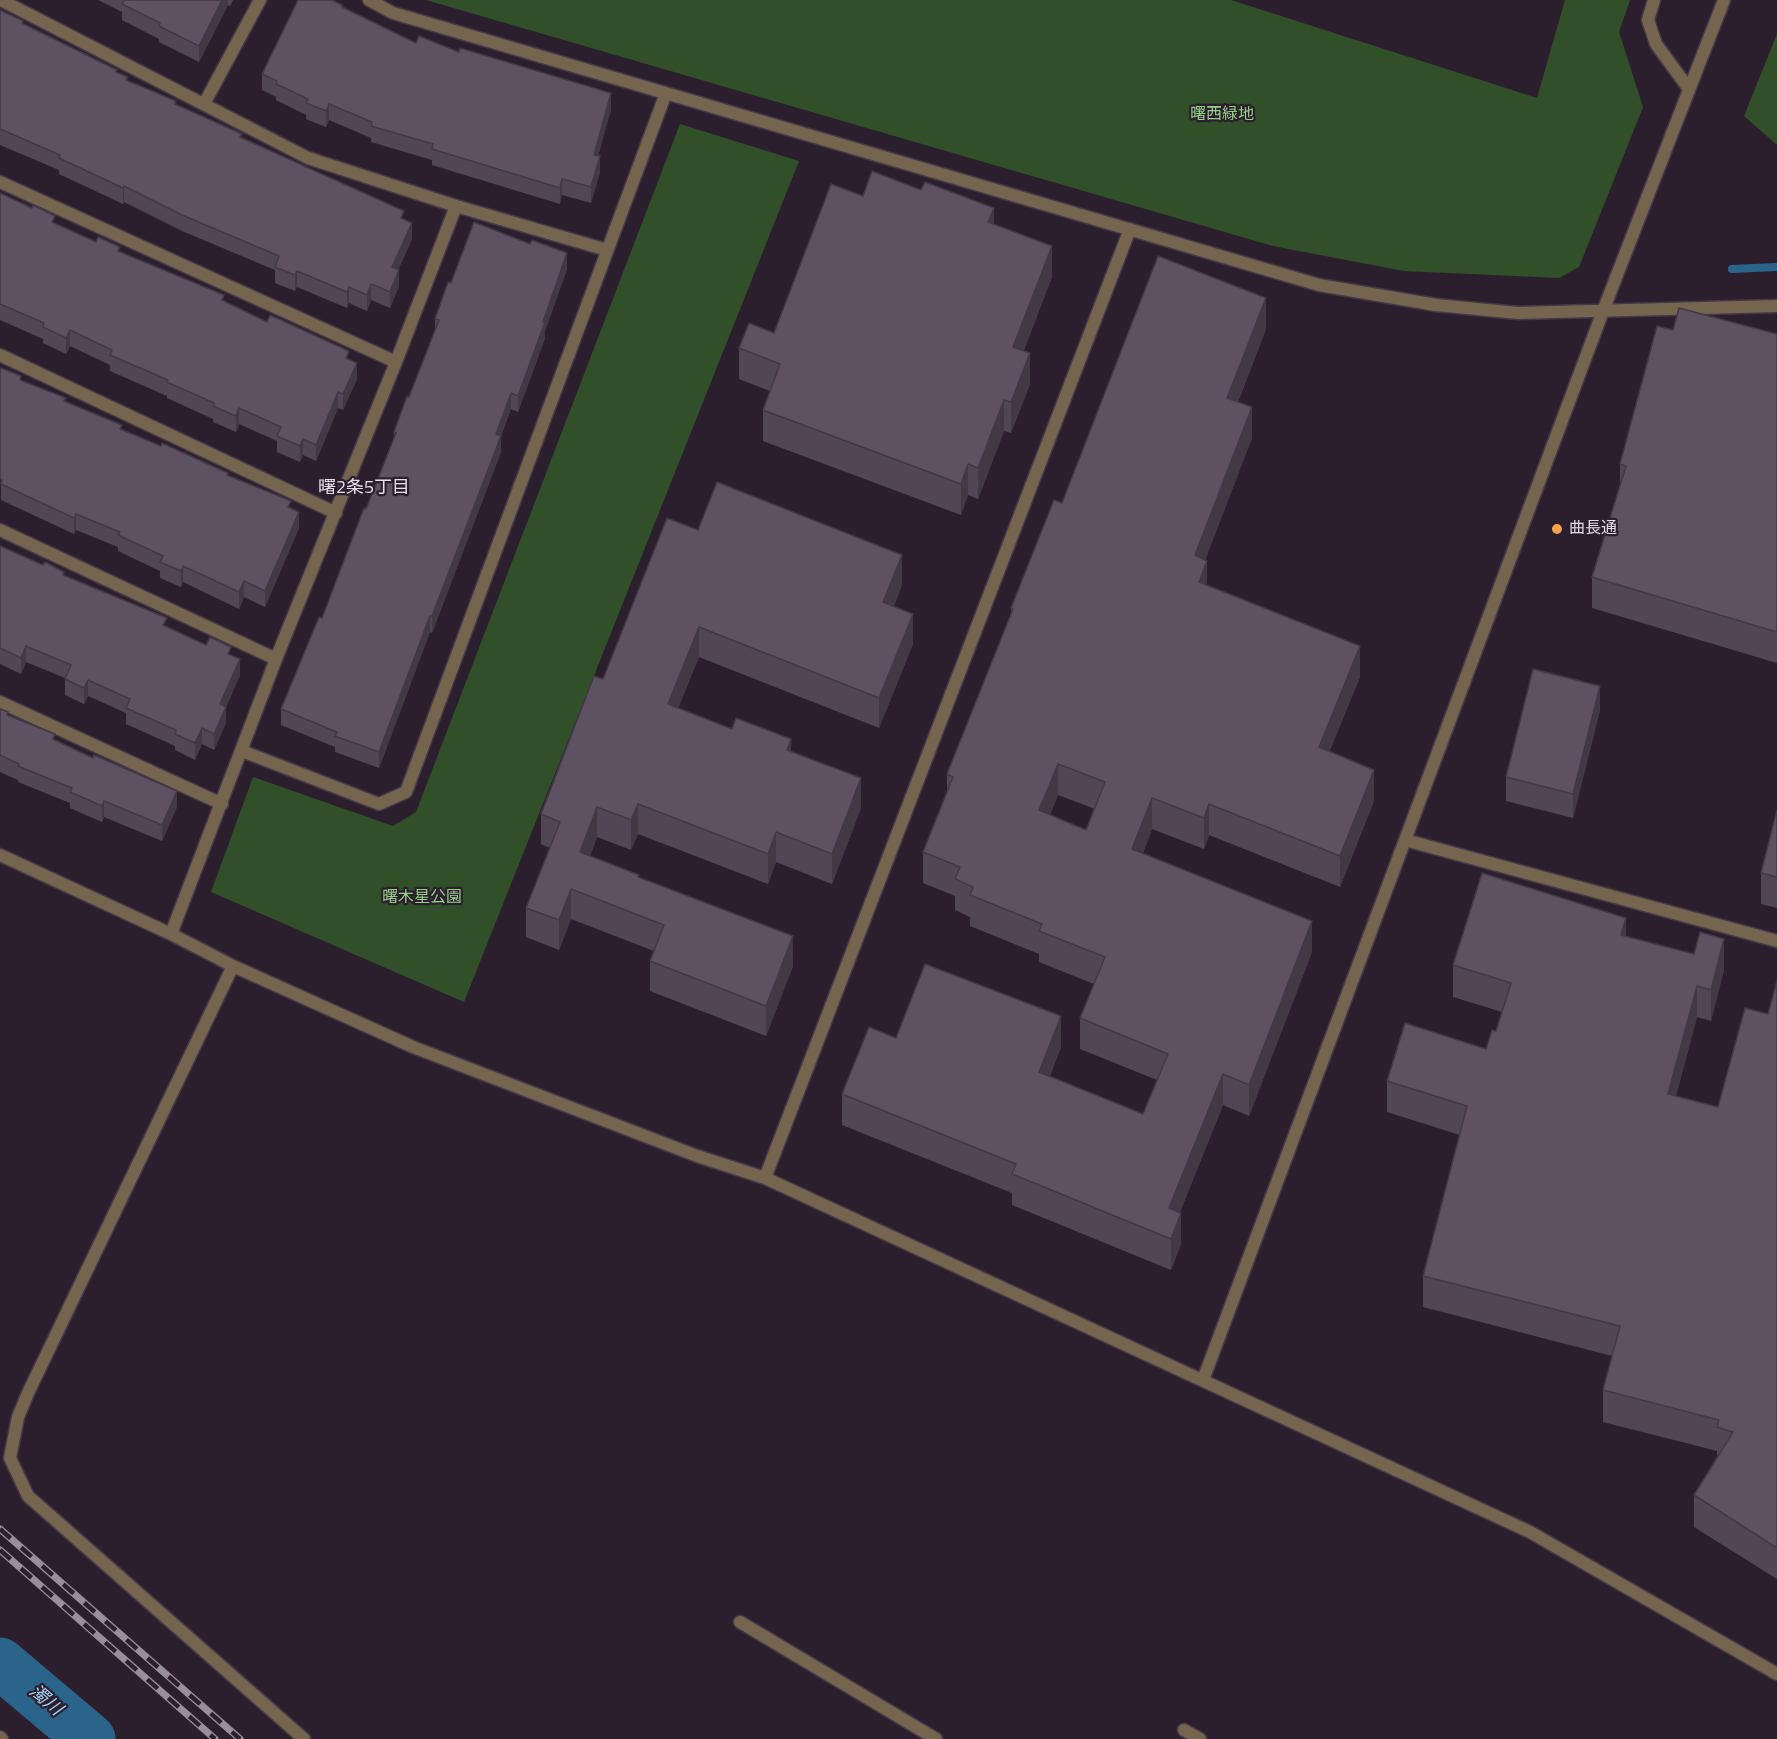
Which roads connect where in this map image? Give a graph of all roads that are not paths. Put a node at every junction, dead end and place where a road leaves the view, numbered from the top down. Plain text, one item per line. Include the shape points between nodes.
1 (1, 0) edge
2 (260, 0) edge
3 (369, 0) edge
4 (1654, 0) edge
5 (1724, 0) edge
6 (1689, 89) junction
7 (666, 93) junction
8 (204, 104) junction
9 (0, 182) edge
10 (456, 206) junction
11 (1130, 229) junction
12 (607, 250) junction
13 (1777, 306) edge
14 (1603, 311) junction
15 (0, 355) edge
16 (396, 363) junction
17 (336, 513) junction
18 (0, 530) edge
19 (276, 659) junction
20 (0, 702) edge
21 (242, 750) junction
22 (222, 804) junction
23 (1405, 840) junction
24 (0, 855) edge
25 (171, 934) junction
26 (1777, 940) edge
27 (233, 966) junction
28 (765, 1178) junction
29 (1203, 1380) junction
30 (740, 1622) dead end
31 (1777, 1674) edge
32 (1184, 1730) dead end
33 (304, 1739) edge
34 (936, 1739) edge
35 (1200, 1739) edge

1 - 8 street
2 - 8 street
3 - 7 street via 393,13
4 - 6 street via 1648,20 1656,44
5 - 6 street
6 - 14 street
7 - 11 street
7 - 12 street
8 - 10 street via 308,158
9 - 16 street
10 - 12 street
10 - 16 street
11 - 14 street via 1319,285 1436,305 1518,313
11 - 28 street
12 - 21 street via 406,792 379,804
13 - 14 street
14 - 23 street
15 - 17 street
16 - 17 street
17 - 19 street
18 - 19 street
19 - 21 street
20 - 22 street
21 - 22 street
22 - 25 street
23 - 26 street
23 - 29 street
24 - 25 street
25 - 27 street
27 - 28 street via 413,1047 697,1156
27 - 33 street via 28,1393 18,1417 10,1458 28,1496
28 - 29 street
29 - 31 street via 1530,1532
30 - 34 street
32 - 35 street

